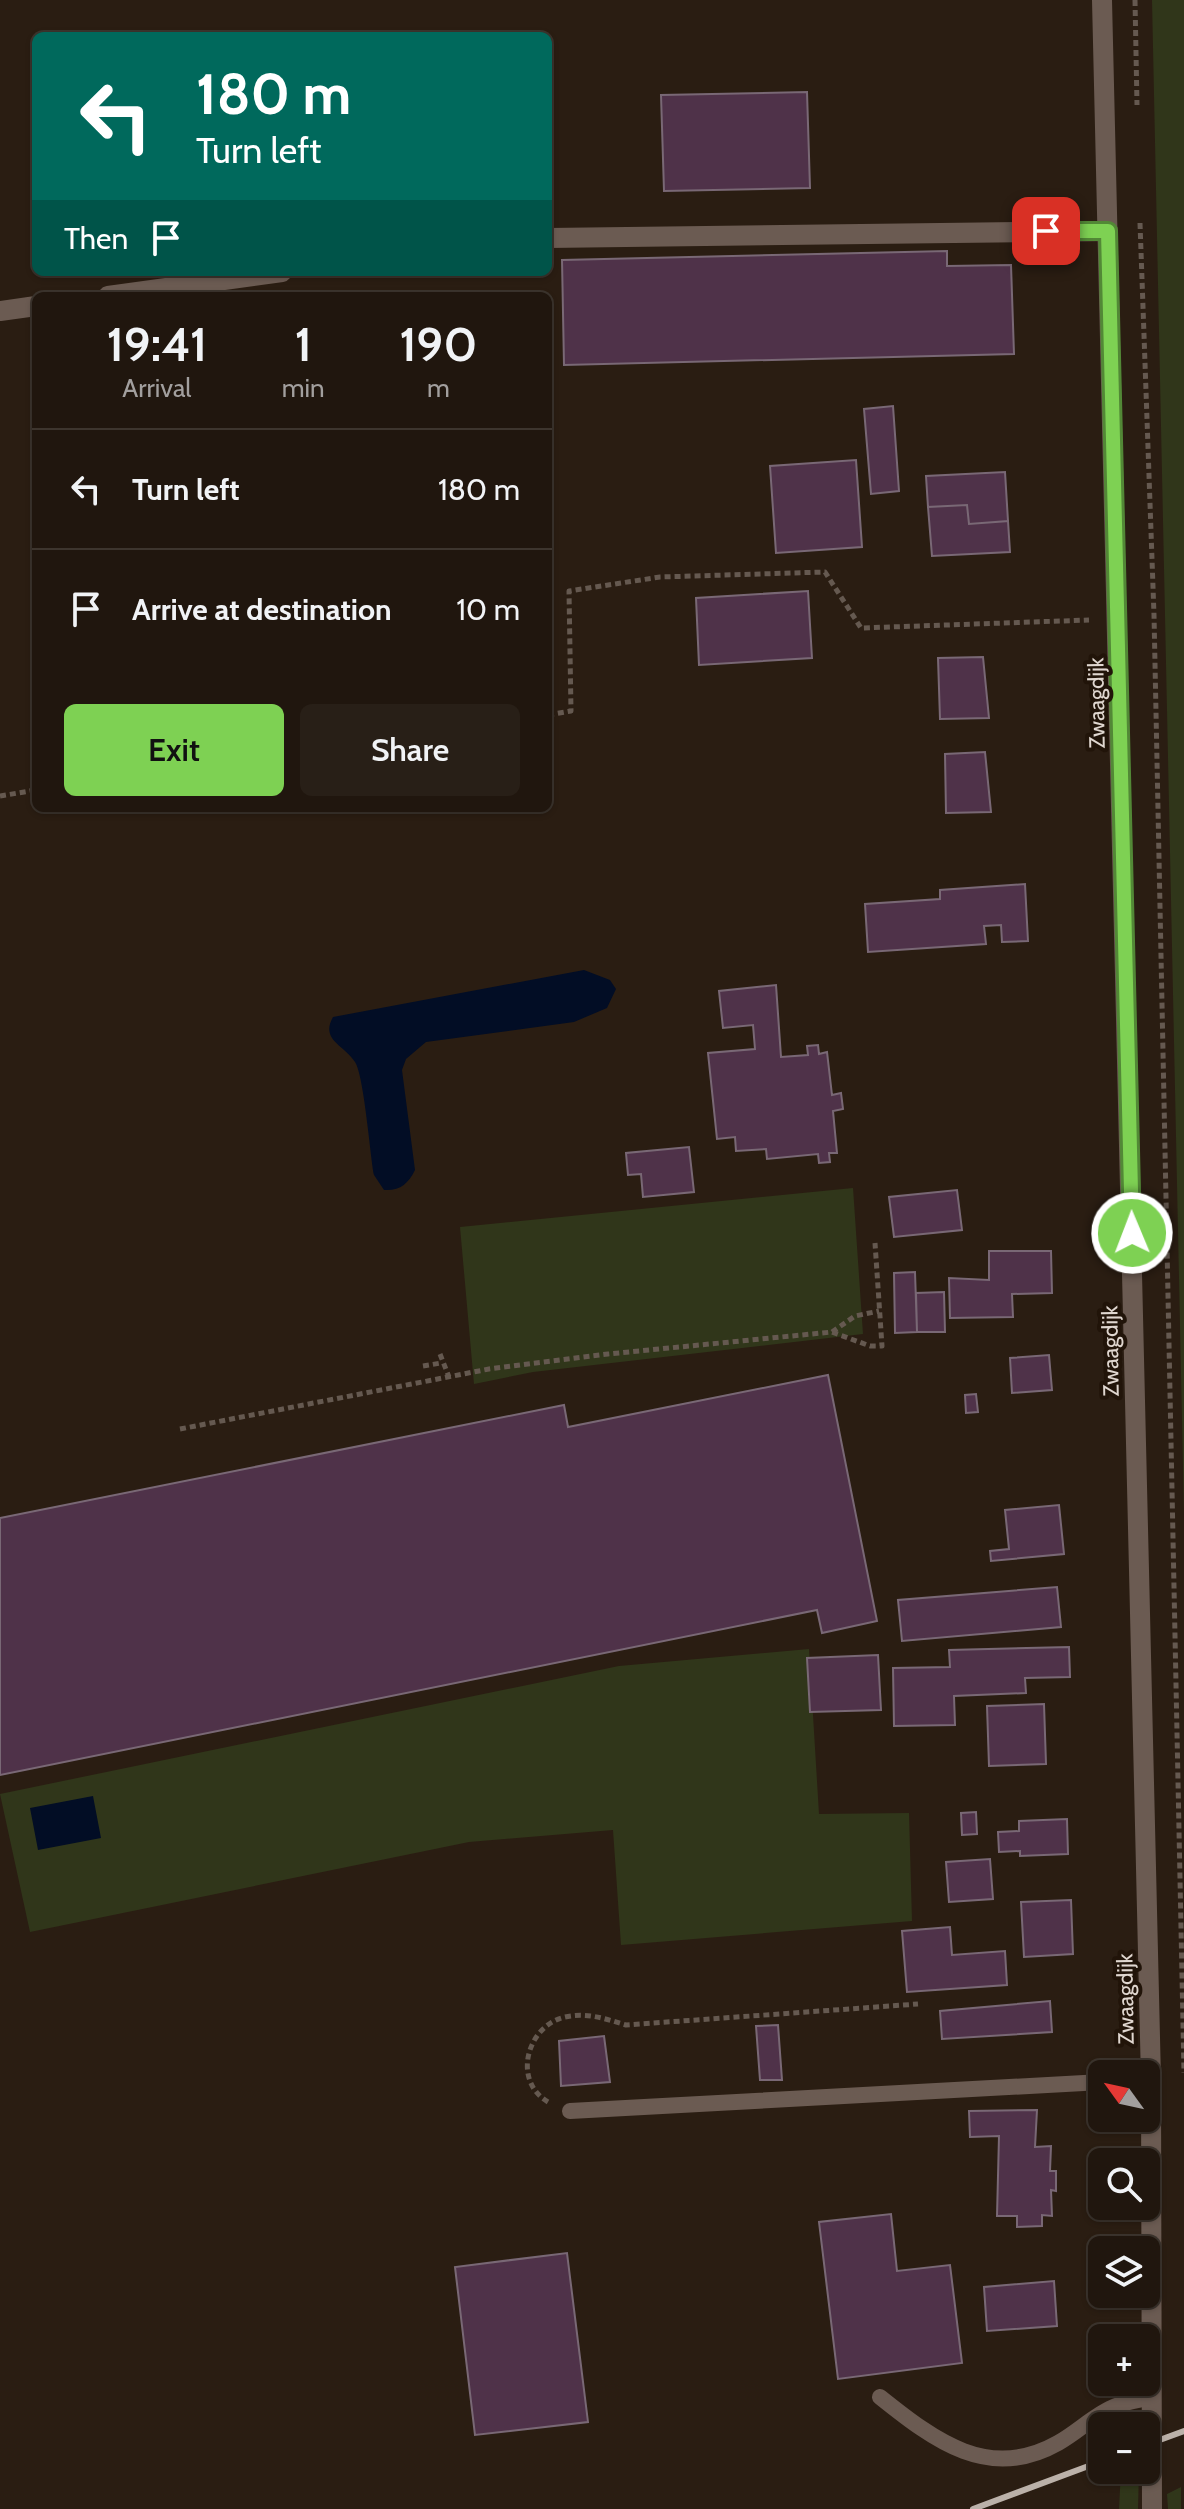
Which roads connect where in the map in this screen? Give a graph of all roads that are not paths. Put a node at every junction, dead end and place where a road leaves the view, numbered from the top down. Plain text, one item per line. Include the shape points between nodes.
1 (1102, 0) edge
2 (1108, 231) junction
3 (552, 238) edge
4 (253, 276) edge
5 (137, 292) edge
6 (32, 307) edge
7 (0, 311) edge
8 (1148, 2060) edge
9 (1088, 2083) edge
10 (570, 2111) road end
11 (1149, 2132) edge
12 (880, 2397) dead end
13 (1152, 2397) junction
14 (1152, 2509) edge

1 - 2 street, Zwaagdijk
2 - 3 street
2 - 8 street, Zwaagdijk
4 - 5 street
6 - 7 street
9 - 10 lane
11 - 13 street, Zwaagdijk
12 - 13 lane via 967,2452 1017,2460 1040,2453 1105,2411
13 - 14 street, Zwaagdijk

